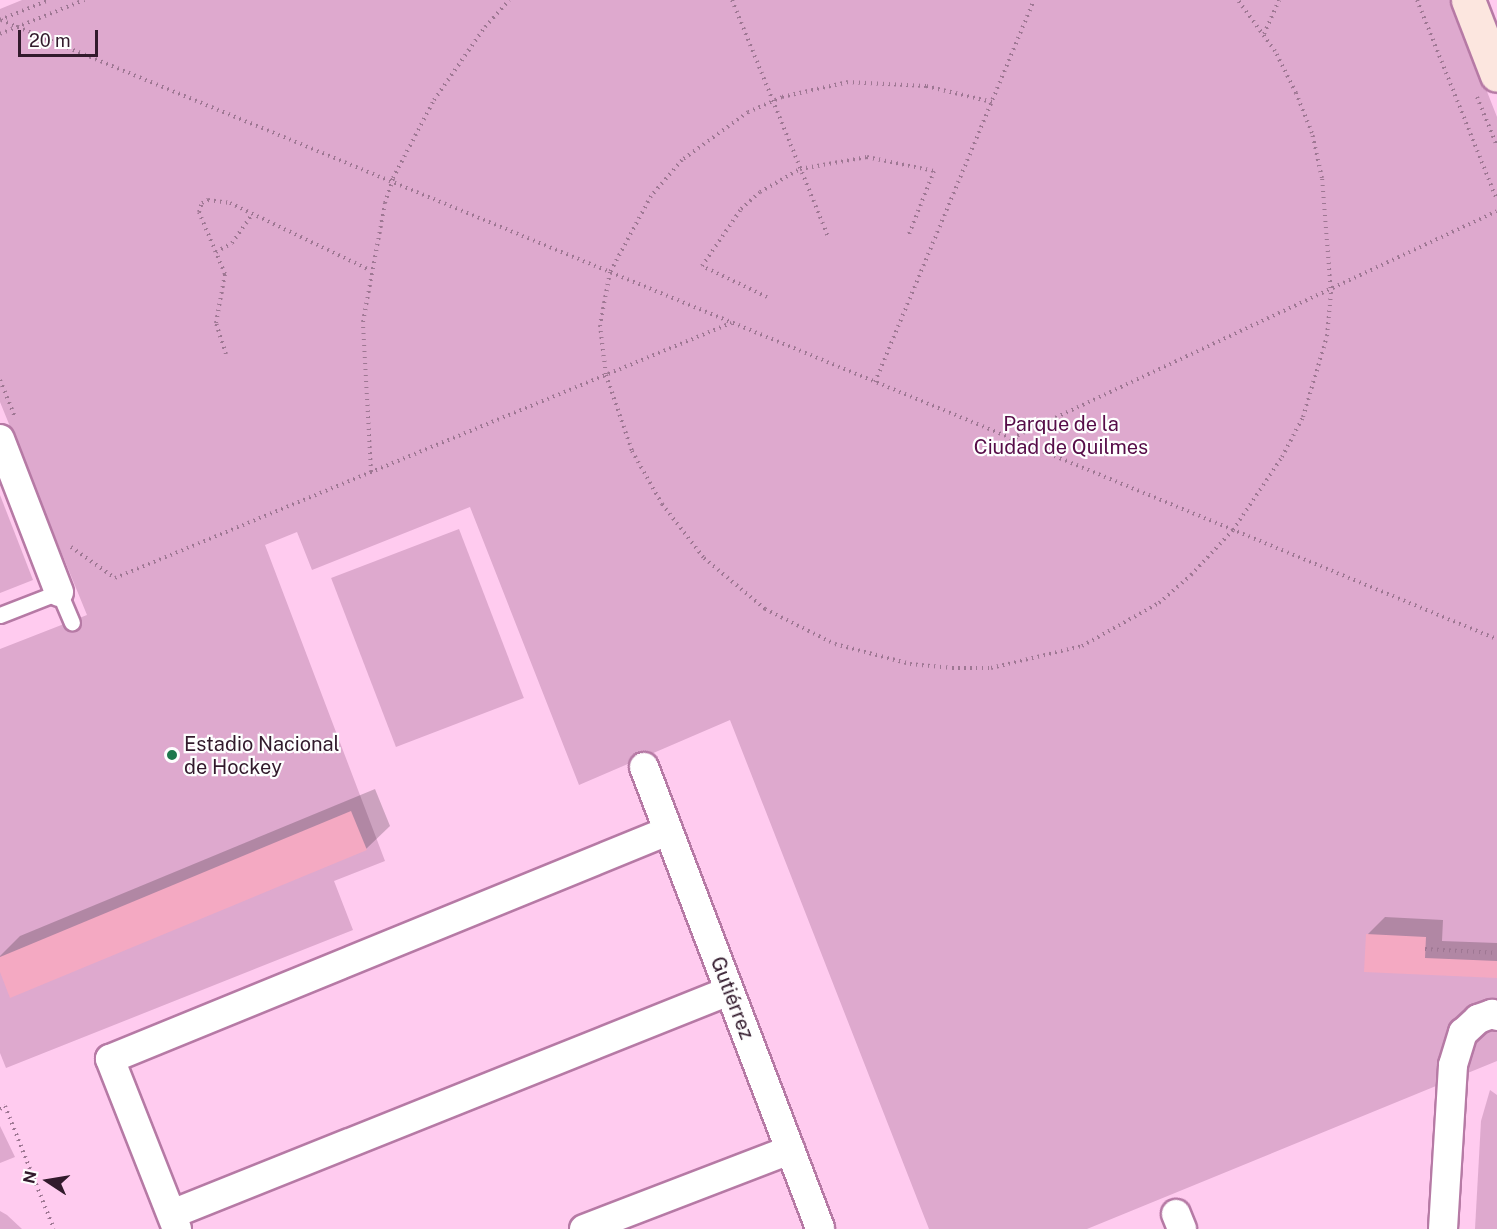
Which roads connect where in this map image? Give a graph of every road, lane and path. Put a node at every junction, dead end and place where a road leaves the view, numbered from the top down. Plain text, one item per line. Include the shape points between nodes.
1 (50, 0) edge
2 (84, 0) edge
3 (509, 0) edge
4 (732, 0) edge
5 (1034, 0) edge
6 (1238, 0) edge
7 (1279, 0) edge
8 (1417, 0) edge
9 (1468, 0) edge
10 (1, 20) edge
11 (18, 27) junction
12 (0, 34) edge
13 (1264, 35) junction
14 (1497, 75) edge
15 (773, 101) junction
16 (992, 102) junction
17 (801, 169) junction
18 (392, 182) junction
19 (1497, 200) edge
20 (1497, 211) edge
21 (252, 214) junction
22 (909, 234) dead end
23 (828, 236) dead end
24 (216, 252) junction
25 (370, 270) junction
26 (610, 272) junction
27 (1330, 289) junction
28 (767, 297) dead end
29 (732, 322) junction
30 (226, 354) dead end
31 (606, 375) junction
32 (0, 380) edge
33 (875, 382) junction
34 (9, 431) edge
35 (1012, 438) junction
36 (371, 472) junction
37 (1233, 530) junction
38 (67, 544) dead end
39 (59, 592) junction
40 (0, 615) edge
41 (72, 622) dead end
42 (1497, 639) edge
43 (644, 767) dead end
44 (668, 831) junction
45 (1425, 949) dead end
46 (1497, 952) edge
47 (729, 991) junction
48 (1497, 1016) edge
49 (0, 1108) edge
50 (790, 1150) junction
51 (175, 1221) edge
52 (54, 1229) edge
53 (584, 1229) edge
54 (820, 1229) edge
55 (1443, 1229) edge

1 - 10 path
2 - 11 path
3 - 18 path via 434,100
4 - 15 path
5 - 16 path
6 - 13 path
7 - 13 path
8 - 19 path
9 - 14 main road
10 - 11 path
11 - 12 path
11 - 18 path
13 - 27 path via 1296,93 1312,133 1329,234
15 - 16 path via 819,87 886,81
15 - 17 path
15 - 26 path via 716,132 682,160 651,196
16 - 33 path
17 - 22 path via 867,157 934,171
17 - 23 path
17 - 28 path via 760,192 741,209 702,266
18 - 25 path
18 - 26 path
20 - 27 path
21 - 24 path via 232,243
21 - 24 path via 219,201 202,203 200,212
21 - 25 path
24 - 30 path via 226,282 216,322
25 - 36 path via 363,322 363,369
26 - 29 path
26 - 31 path via 600,325
27 - 35 path
27 - 37 path via 1327,336 1303,417 1282,457
29 - 31 path
29 - 33 path
31 - 36 path
31 - 37 path via 616,412 644,473 680,530 704,558 765,609 835,644 867,654 952,669 991,668 1082,646 1159,603
32 - 34 path
33 - 35 path
34 - 39 street
35 - 37 path
36 - 38 path via 115,578
37 - 42 path
39 - 40 lane
39 - 41 lane
43 - 44 street, Gutiérrez
44 - 47 street, Gutiérrez
44 - 51 street via 110,1059
45 - 46 path
47 - 50 street, Gutiérrez
47 - 51 street
48 - 55 street via 1478,1019 1463,1033 1453,1065
49 - 52 path via 5,1106
50 - 53 street
50 - 54 street, Gutiérrez

